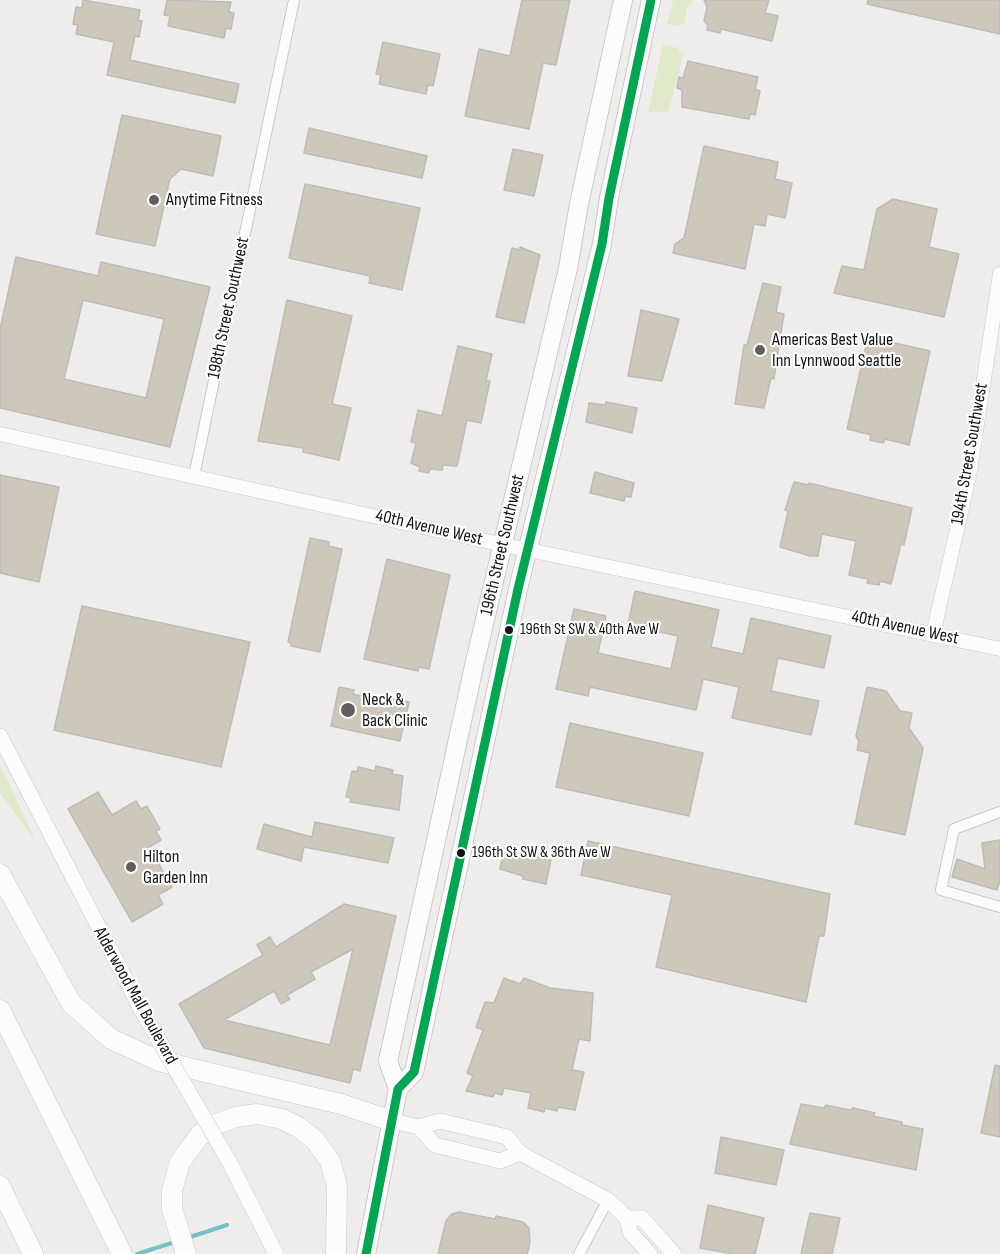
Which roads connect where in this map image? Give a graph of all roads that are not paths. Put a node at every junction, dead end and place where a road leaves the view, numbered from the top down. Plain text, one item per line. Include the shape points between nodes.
1 (294, 0) edge
2 (623, 0) edge
3 (651, 0) edge
4 (1000, 274) edge
5 (0, 434) edge
6 (194, 476) junction
7 (503, 544) junction
8 (528, 550) junction
9 (933, 634) junction
10 (1000, 649) edge
11 (0, 736) edge
12 (1000, 812) edge
13 (0, 874) edge
14 (1000, 907) edge
15 (0, 1010) edge
16 (398, 1089) junction
17 (392, 1121) junction
18 (419, 1127) junction
19 (520, 1153) junction
20 (0, 1186) edge
21 (608, 1200) junction
22 (627, 1218) junction
23 (33, 1254) edge
24 (122, 1254) edge
25 (186, 1254) edge
26 (276, 1254) edge
27 (336, 1254) edge
28 (366, 1254) edge
29 (579, 1254) edge
30 (650, 1254) edge
31 (674, 1254) edge

1 - 6 street, 198th Street Southwest
2 - 7 main road, 196th Street Southwest via 570,259
3 - 8 main road, 196th Street Southwest via 599,254
4 - 9 street, 194th Street Southwest via 969,477
5 - 6 street, 40th Avenue West
6 - 7 street, 40th Avenue West
7 - 8 street, 40th Avenue West
7 - 16 main road, 196th Street Southwest via 388,1061
8 - 9 street, 40th Avenue West
8 - 16 main road, 196th Street Southwest via 414,1072
9 - 10 street, 40th Avenue West
11 - 26 main road, Alderwood Mall Boulevard, bridge via 143,1013 230,1164
12 - 14 street via 954,829 940,890
13 - 17 highway via 71,1003 111,1039 159,1061 341,1104
15 - 24 highway
16 - 17 main road, 196th Street Southwest
17 - 18 main road
17 - 28 main road, 196th Street Southwest
18 - 19 main road via 440,1121 507,1137
18 - 19 main road via 435,1145 500,1161
19 - 21 main road
20 - 23 highway
21 - 22 main road
21 - 29 street
22 - 30 main road via 630,1232
22 - 31 main road via 642,1218
25 - 27 highway via 172,1209 172,1191 180,1162 200,1135 214,1125 256,1114 298,1126 315,1140 330,1161 337,1186

